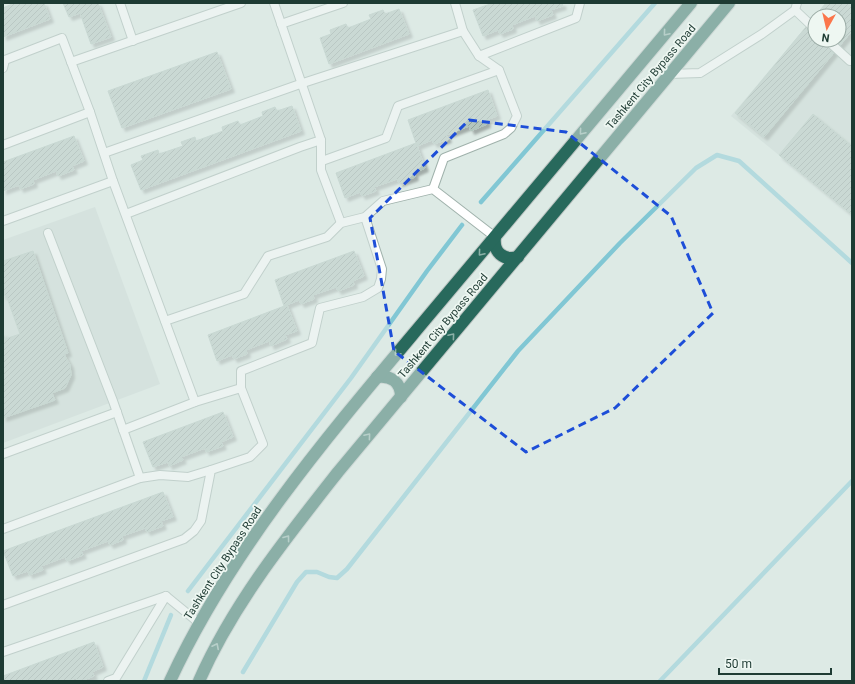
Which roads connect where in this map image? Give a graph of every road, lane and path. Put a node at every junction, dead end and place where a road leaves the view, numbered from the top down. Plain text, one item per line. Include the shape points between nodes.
1 (120, 3) edge
2 (241, 3) edge
3 (274, 3) edge
4 (343, 3) edge
5 (455, 3) edge
6 (580, 3) edge
7 (691, 3) edge
8 (730, 3) edge
9 (796, 7) edge
10 (807, 20) edge
11 (281, 24) junction
12 (464, 31) junction
13 (133, 41) junction
14 (837, 48) edge
15 (478, 56) junction
16 (852, 61) edge
17 (71, 62) junction
18 (3, 68) edge
19 (499, 70) junction
20 (670, 74) junction
21 (302, 83) junction
22 (90, 112) junction
23 (321, 140) junction
24 (3, 145) edge
25 (104, 153) junction
26 (322, 161) junction
27 (113, 180) junction
28 (433, 189) junction
29 (126, 214) junction
30 (366, 217) junction
31 (3, 221) edge
32 (341, 223) junction
33 (48, 233) dead end
34 (495, 237) junction
35 (518, 258) junction
36 (165, 321) junction
37 (377, 377) junction
38 (241, 388) junction
39 (401, 397) junction
40 (196, 402) junction
41 (117, 412) junction
42 (122, 430) junction
43 (3, 454) edge
44 (211, 470) junction
45 (140, 478) junction
46 (3, 529) edge
47 (166, 596) junction
48 (3, 605) edge
49 (199, 623) junction
50 (3, 652) edge
51 (108, 681) edge
52 (170, 681) edge
53 (199, 681) edge

1 - 13 lane
2 - 13 lane
3 - 11 lane
4 - 11 lane
5 - 12 lane
6 - 15 lane via 576,18
7 -> 34 highway, Tashkent City Bypass Road
8 - 20 highway, Tashkent City Bypass Road
9 - 10 lane
9 - 20 lane via 762,34 700,73
11 - 21 lane
12 - 15 lane
12 - 21 lane
13 - 17 lane
14 - 16 lane
15 - 19 lane
17 - 18 lane via 62,38 5,60
17 - 22 lane
19 - 26 lane via 398,106 386,138
19 - 28 lane via 517,116 511,128 504,134 444,158
20 - 35 highway, Tashkent City Bypass Road
21 - 23 lane
21 - 25 lane
22 - 24 lane
22 - 25 lane
23 - 26 lane
23 - 29 lane
25 - 27 lane
26 - 32 lane via 321,170
27 - 29 lane
27 - 31 lane
28 - 30 lane via 383,201
28 - 34 lane
29 - 36 lane
30 - 32 lane
30 - 38 lane via 382,269 378,288 363,297 320,308 312,343 241,371
32 - 36 lane via 326,237 268,256 244,294
33 - 41 lane
34 - 35 highway via 495,247 500,255
34 -> 37 highway, Tashkent City Bypass Road
39 -> 35 highway, Tashkent City Bypass Road
36 - 40 lane
37 - 39 highway via 395,381 400,388
37 - 49 highway, Tashkent City Bypass Road via 250,541
38 - 40 lane
38 - 44 lane via 263,444 250,457
53 -> 39 highway, Tashkent City Bypass Road via 219,639 269,562
40 - 42 lane
41 - 42 lane
41 - 43 lane
42 - 45 lane
44 - 45 lane via 188,477 160,475
44 - 48 lane via 201,521 184,539
45 - 46 lane
47 - 49 lane
47 - 50 lane
47 - 51 lane via 116,678
49 - 52 highway, Tashkent City Bypass Road

